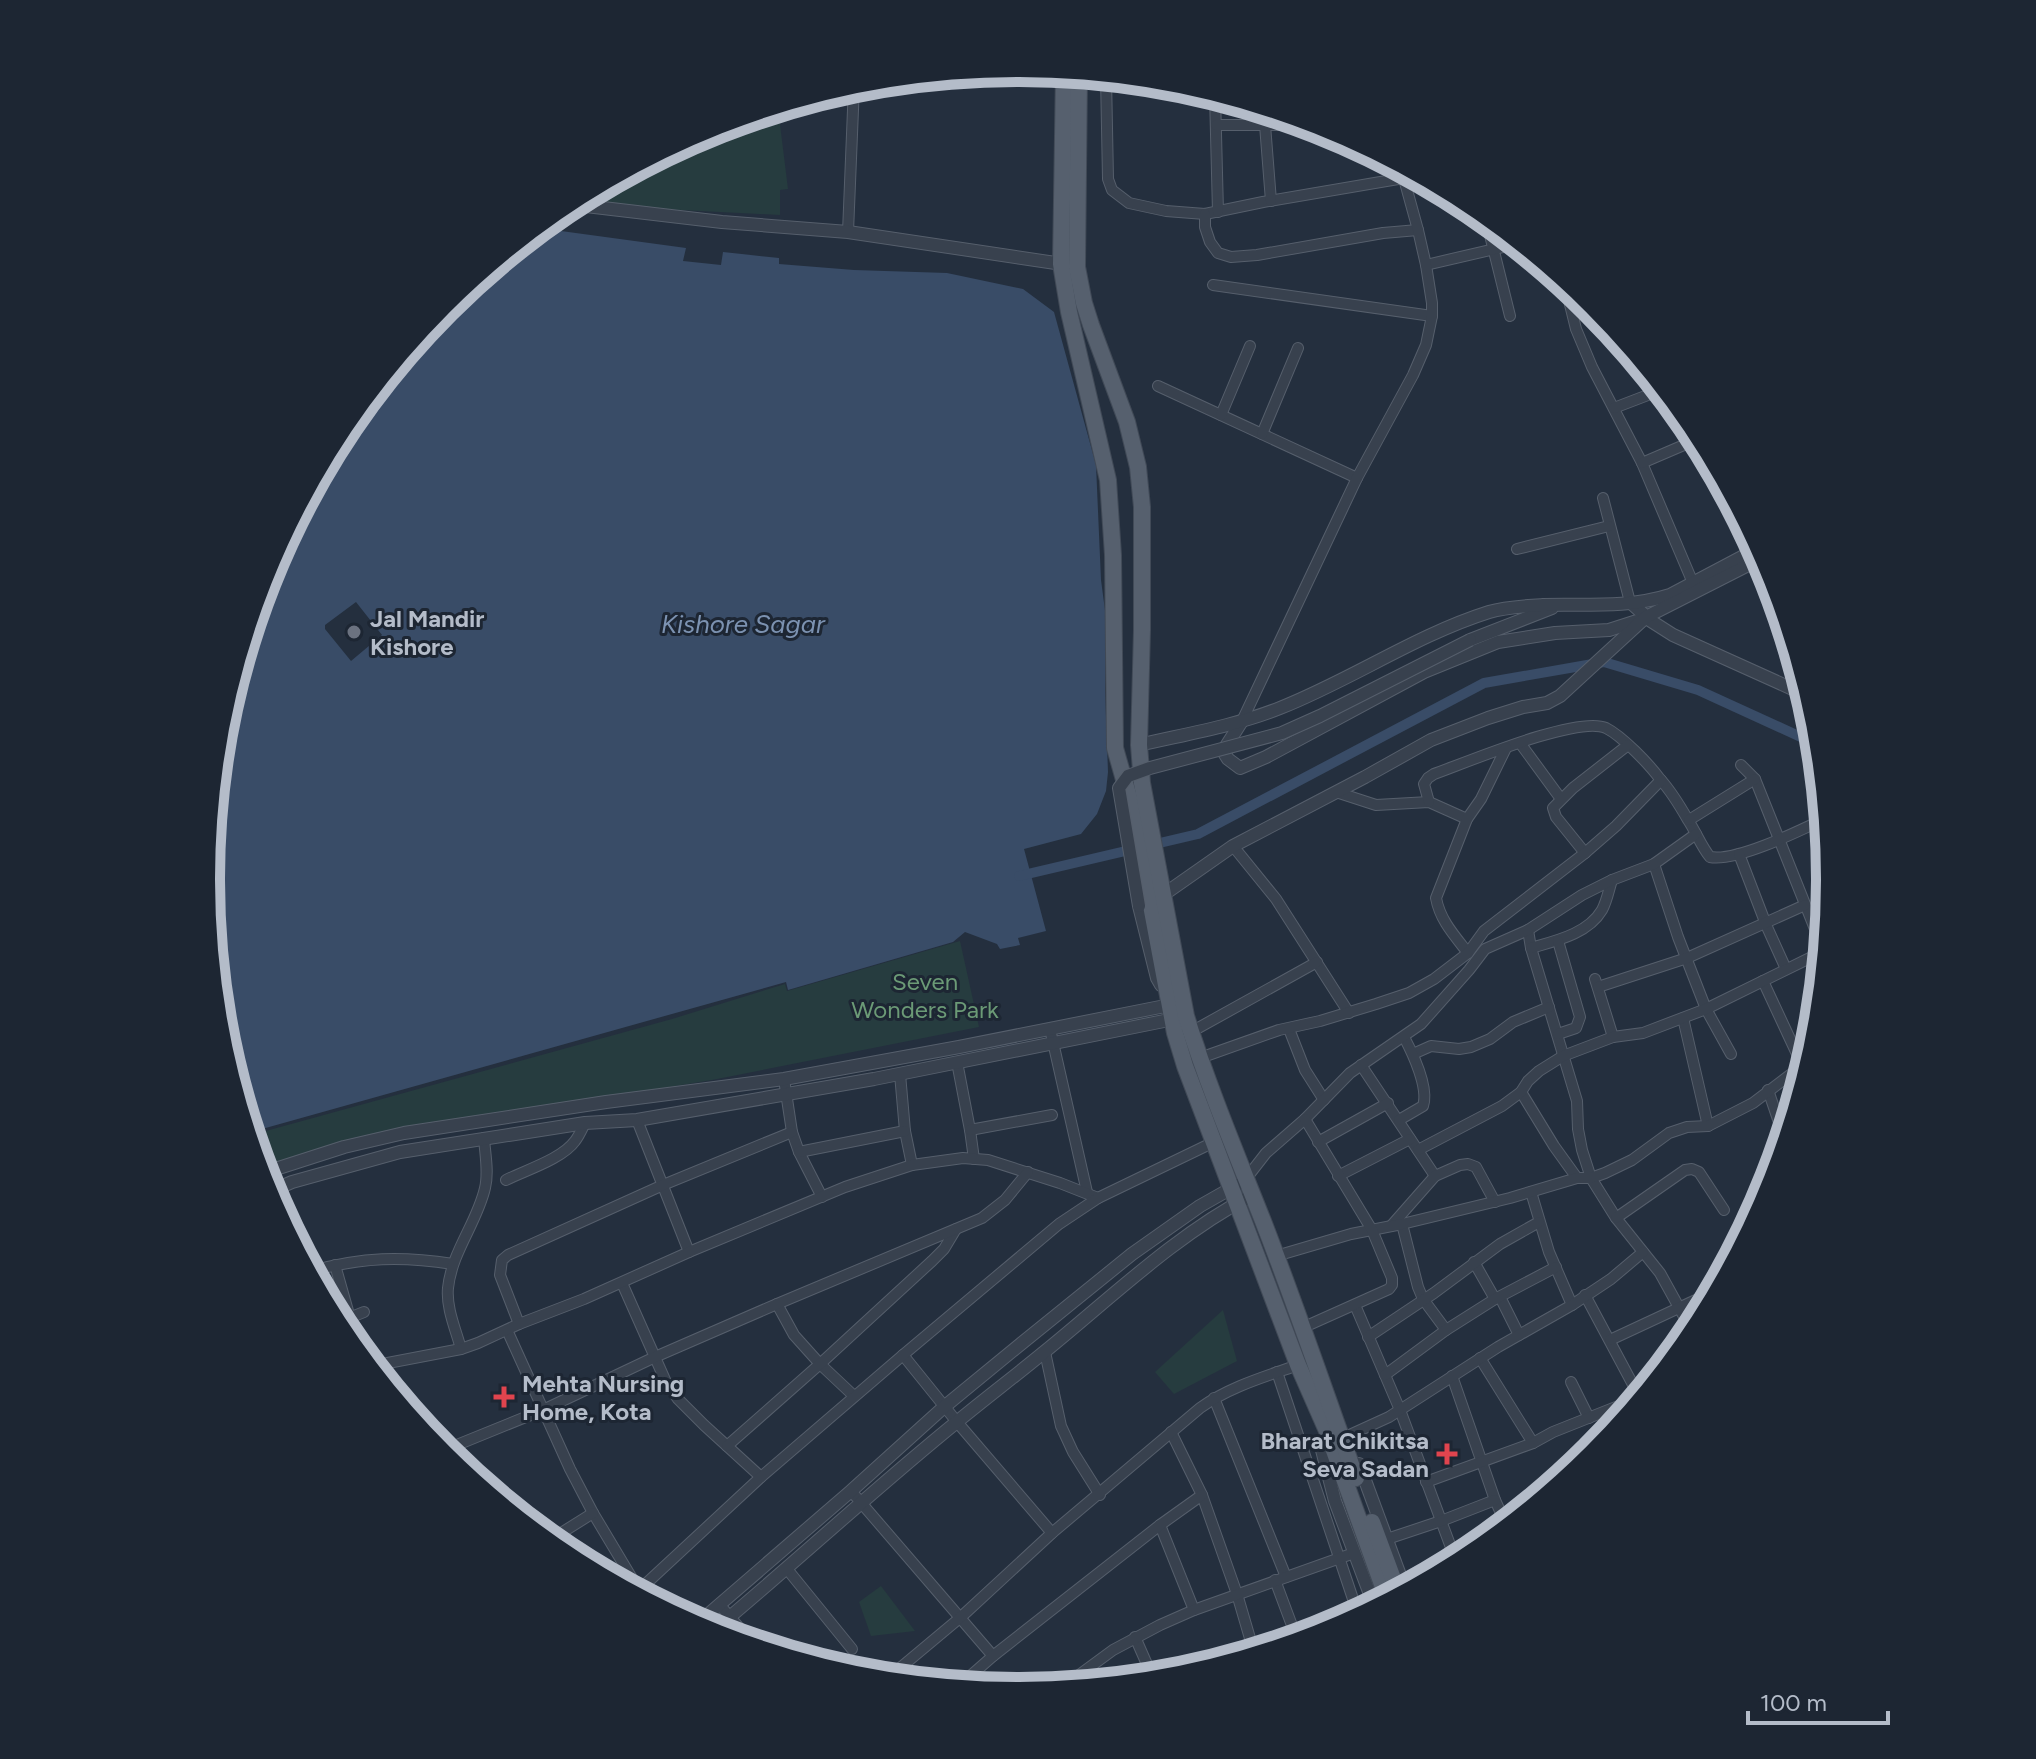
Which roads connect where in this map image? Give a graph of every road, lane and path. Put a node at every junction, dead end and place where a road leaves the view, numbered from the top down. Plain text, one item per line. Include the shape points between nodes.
1 (1064, 84) edge
2 (1078, 85) edge
3 (1106, 87) edge
4 (853, 99) edge
5 (1215, 107) edge
6 (1216, 125) junction
7 (1265, 125) junction
8 (1277, 125) edge
9 (1392, 175) edge
10 (1405, 182) edge
11 (1271, 201) junction
12 (590, 207) edge
13 (1218, 212) junction
14 (1205, 214) junction
15 (1418, 230) junction
16 (848, 232) junction
17 (1491, 238) edge
18 (1503, 247) edge
19 (1494, 249) junction
20 (1069, 265) junction
21 (1426, 265) junction
22 (1213, 285) dead end
23 (1570, 305) edge
24 (1432, 316) junction
25 (1510, 316) dead end
26 (1250, 346) dead end
27 (1298, 348) dead end
28 (1158, 386) dead end
29 (1651, 394) edge
30 (1614, 408) junction
31 (1221, 415) junction
32 (1262, 434) junction
33 (1686, 444) edge
34 (1642, 463) junction
35 (1357, 478) junction
36 (1603, 498) dead end
37 (1609, 526) junction
38 (1517, 549) dead end
39 (1746, 555) edge
40 (1750, 564) edge
41 (1693, 583) junction
42 (1630, 602) junction
43 (1559, 605) junction
44 (1646, 617) junction
45 (1792, 689) edge
46 (1242, 721) junction
47 (1520, 743) junction
48 (1139, 745) junction
49 (1628, 745) junction
50 (1506, 748) junction
51 (1741, 765) dead end
52 (1755, 779) junction
53 (1661, 780) junction
54 (1336, 792) junction
55 (1561, 799) junction
56 (1429, 802) junction
57 (1141, 812) junction
58 (1467, 819) junction
59 (1689, 820) junction
60 (1814, 824) edge
61 (1696, 834) junction
62 (1779, 839) junction
63 (1233, 846) junction
64 (1585, 853) junction
65 (1739, 854) junction
66 (1654, 864) junction
67 (1612, 880) junction
68 (1157, 890) junction
69 (1805, 905) junction
70 (1765, 924) junction
71 (1528, 930) junction
72 (1814, 930) edge
73 (1558, 941) junction
74 (1481, 944) junction
75 (1531, 948) junction
76 (1468, 953) junction
77 (1812, 956) edge
78 (1687, 958) junction
79 (1317, 962) junction
80 (1786, 969) junction
81 (1763, 981) junction
82 (1549, 1007) junction
83 (1706, 1009) junction
84 (1178, 1011) junction
85 (1349, 1013) junction
86 (1683, 1018) junction
87 (1050, 1029) junction
88 (1289, 1029) junction
89 (1558, 1034) junction
90 (1404, 1037) junction
91 (1613, 1037) junction
92 (1053, 1043) junction
93 (1797, 1050) edge
94 (1413, 1054) junction
95 (1731, 1054) dead end
96 (1563, 1056) junction
97 (1200, 1058) junction
98 (957, 1062) junction
99 (1361, 1065) junction
100 (900, 1074) junction
101 (1791, 1074) edge
102 (784, 1079) junction
103 (1768, 1090) junction
104 (1521, 1092) junction
105 (787, 1094) junction
106 (1324, 1100) junction
107 (1388, 1103) junction
108 (1052, 1115) dead end
109 (1305, 1119) junction
110 (1778, 1119) edge
111 (637, 1120) junction
112 (1399, 1120) junction
113 (585, 1123) junction
114 (1708, 1126) junction
115 (970, 1130) junction
116 (905, 1131) junction
117 (792, 1132) junction
118 (484, 1138) junction
119 (1410, 1139) junction
120 (1214, 1142) junction
121 (1318, 1142) junction
122 (1418, 1150) junction
123 (799, 1152) junction
124 (974, 1159) junction
125 (912, 1165) junction
126 (275, 1169) edge
127 (1028, 1172) junction
128 (1338, 1176) junction
129 (1435, 1176) junction
130 (1577, 1178) junction
131 (1591, 1178) junction
132 (506, 1180) dead end
133 (663, 1185) junction
134 (282, 1186) edge
135 (1087, 1192) junction
136 (1241, 1192) junction
137 (1531, 1192) junction
138 (822, 1197) junction
139 (1098, 1198) junction
140 (1495, 1202) junction
141 (1724, 1210) dead end
142 (1616, 1218) junction
143 (1539, 1222) junction
144 (1397, 1225) junction
145 (956, 1229) junction
146 (1372, 1230) junction
147 (689, 1252) junction
148 (1643, 1252) junction
149 (1276, 1256) junction
150 (1474, 1262) junction
151 (453, 1264) junction
152 (335, 1265) junction
153 (1556, 1267) junction
154 (322, 1268) edge
155 (622, 1283) junction
156 (1585, 1295) junction
157 (1498, 1298) junction
158 (1423, 1299) junction
159 (1696, 1299) edge
160 (341, 1300) edge
161 (777, 1304) junction
162 (1355, 1305) junction
163 (1572, 1305) junction
164 (1678, 1307) junction
165 (364, 1312) dead end
166 (351, 1317) edge
167 (1685, 1317) edge
168 (519, 1324) junction
169 (1302, 1328) junction
170 (507, 1330) junction
171 (1446, 1330) junction
172 (1519, 1335) junction
173 (1368, 1337) junction
174 (1610, 1340) junction
175 (461, 1349) junction
176 (1045, 1352) junction
177 (903, 1355) junction
178 (655, 1357) junction
179 (1480, 1358) junction
180 (384, 1364) edge
181 (820, 1364) junction
182 (1298, 1365) junction
183 (1277, 1372) junction
184 (1385, 1375) junction
185 (1452, 1376) junction
186 (1571, 1382) dead end
187 (1632, 1388) edge
188 (854, 1396) junction
189 (1214, 1398) junction
190 (944, 1407) junction
191 (1617, 1407) edge
192 (543, 1410) junction
193 (1400, 1410) junction
194 (1589, 1418) junction
195 (957, 1422) junction
196 (1171, 1432) junction
197 (1338, 1437) junction
198 (1533, 1443) junction
199 (456, 1445) edge
200 (727, 1446) junction
201 (1482, 1462) junction
202 (1345, 1464) junction
203 (761, 1477) junction
204 (1426, 1482) junction
205 (851, 1491) junction
206 (1100, 1495) junction
207 (1202, 1495) junction
208 (1495, 1500) junction
209 (862, 1502) junction
210 (593, 1513) junction
211 (1501, 1513) edge
212 (1441, 1521) junction
213 (1160, 1525) junction
214 (561, 1533) edge
215 (1052, 1533) junction
216 (1387, 1539) junction
217 (1451, 1549) edge
218 (1354, 1553) junction
219 (1339, 1559) junction
220 (787, 1569) junction
221 (629, 1575) edge
222 (1280, 1579) junction
223 (1401, 1579) edge
224 (1394, 1582) edge
225 (645, 1584) edge
226 (1384, 1588) edge
227 (1237, 1594) junction
228 (1370, 1595) edge
229 (1354, 1602) edge
230 (719, 1604) junction
231 (1194, 1610) junction
232 (708, 1614) edge
233 (730, 1617) junction
234 (961, 1617) junction
235 (725, 1621) edge
236 (737, 1625) edge
237 (1294, 1627) edge
238 (1135, 1637) junction
239 (1251, 1642) edge
240 (852, 1649) dead end
241 (993, 1656) junction
242 (1148, 1666) edge
243 (900, 1668) edge
244 (1080, 1674) edge
245 (971, 1675) edge

1 - 20 main road
2 - 20 main road
3 - 14 street via 1112,190 1129,203
4 - 16 street
5 - 6 street
6 - 7 street
6 - 13 street
7 - 8 street
7 - 11 street
9 - 11 street
10 - 15 street
11 - 13 street
12 - 16 street
13 - 14 street
14 - 15 street via 1210,242 1218,253 1231,257
15 - 21 street
16 - 20 street
17 - 19 street
18 - 19 street
19 - 21 street
19 - 25 street
20 - 48 main road via 1127,422 1138,467
20 - 57 main road via 1069,312 1108,480 1115,748
21 - 24 street
22 - 24 street
23 - 30 street via 1592,367
24 - 35 street via 1413,375
26 - 31 street
27 - 32 street
28 - 31 street
29 - 30 street
30 - 34 street
31 - 32 street
32 - 35 street
33 - 34 street
34 - 41 street
35 - 46 street
36 - 37 street
37 - 38 street
37 - 42 street
39 - 41 street
40 - 44 street
41 - 42 street via 1670,595
42 - 43 street
42 - 44 street
43 - 46 street via 1493,611 1459,622 1319,691
43 - 84 street, bridge via 1470,640 1282,733 1128,776 1119,788 1139,906 1157,978
44 - 45 street via 1673,635
44 - 46 street via 1609,630 1498,642 1424,672 1240,768 1223,751
44 - 54 street via 1560,696 1431,740
46 - 48 street
47 - 49 street via 1594,725
47 - 50 street
47 - 55 street
48 - 57 main road
49 - 53 street
49 - 55 street
50 - 56 street via 1428,778 1424,784
50 - 58 street
51 - 52 street
52 - 59 street
52 - 62 street
53 - 59 street
53 - 64 street
54 - 56 street via 1376,805
54 - 63 street
55 - 64 street via 1553,811
56 - 58 street
57 - 68 main road
58 - 76 street via 1436,898 1446,924
59 - 61 street
60 - 62 street
61 - 65 street via 1710,857
61 - 66 street
62 - 65 street
62 - 69 street
63 - 68 street
63 - 79 street
64 - 74 street via 1495,922
65 - 70 street
66 - 67 street
66 - 78 street
67 - 71 street
67 - 73 street via 1590,923
68 - 84 main road
69 - 70 street
69 - 72 street
70 - 78 street
70 - 80 street
71 - 74 street
71 - 75 street
73 - 75 street
73 - 89 street via 1580,1017 1576,1028
74 - 76 street
74 - 90 street via 1469,970
75 - 82 street
76 - 85 street via 1409,993
77 - 80 street
78 - 83 street
78 - 91 street via 1596,983
79 - 84 street
79 - 85 street
80 - 81 street
81 - 83 street
81 - 93 street
82 - 89 street
82 - 94 street via 1471,1047 1431,1046
83 - 86 street
83 - 95 street
84 - 87 street
84 - 92 street
84 - 97 main road
84 - 120 main road via 1185,1066
85 - 88 street
86 - 91 street
86 - 114 street
87 - 92 street
87 - 102 street
88 - 97 street
88 - 106 street
89 - 96 street
90 - 94 street
90 - 99 street
91 - 96 street
92 - 98 street
92 - 135 street
94 - 112 street via 1425,1100
96 - 104 street via 1539,1071
96 - 131 street
97 - 136 main road
98 - 100 street
98 - 115 street
99 - 106 street
99 - 107 street
100 - 105 street
100 - 116 street
101 - 103 street
102 - 105 street
102 - 126 street via 404,1133
103 - 110 street
103 - 114 street
104 - 122 street
104 - 130 street
105 - 111 street
105 - 117 street
106 - 109 street
107 - 112 street
107 - 121 street
108 - 115 street
109 - 121 street
109 - 136 street via 1266,1153
111 - 113 street
111 - 133 street
112 - 119 street
113 - 118 street
113 - 132 street via 568,1149
114 - 131 street via 1669,1133 1632,1160
115 - 124 street
116 - 123 street
116 - 125 street
117 - 123 street
117 - 133 street
118 - 134 street via 385,1156
118 - 151 street via 485,1188
119 - 122 street
119 - 128 street
120 - 136 main road
120 - 139 street
121 - 128 street
122 - 129 street
123 - 138 street
124 - 125 street
124 - 127 street
125 - 138 street
127 - 135 street
127 - 145 street via 992,1211
128 - 146 street
129 - 140 street via 1460,1165 1476,1167
129 - 144 street
130 - 131 street
130 - 137 street
131 - 142 street
133 - 147 street
133 - 168 street via 502,1260 500,1275
135 - 139 street
136 - 149 main road
136 - 176 street
136 - 182 main road
136 - 190 street via 1200,1206 1132,1254
137 - 140 street
137 - 143 street
138 - 147 street
139 - 177 street via 1059,1224
140 - 144 street
141 - 142 street via 1692,1169
142 - 148 street
143 - 150 street
143 - 153 street
144 - 146 street
144 - 158 street
145 - 161 street
145 - 181 street via 932,1261
146 - 149 street
146 - 162 street via 1392,1285
147 - 155 street
148 - 156 street
148 - 164 street
149 - 169 main road
150 - 157 street
150 - 158 street
151 - 152 street via 383,1258
151 - 175 street via 449,1306
152 - 154 street
152 - 160 street
153 - 157 street
153 - 163 street
155 - 168 street
155 - 178 street
156 - 163 street
156 - 174 street
157 - 171 street
157 - 172 street
158 - 171 street
158 - 173 street
159 - 164 street
161 - 178 street
161 - 181 street via 794,1335
162 - 169 street
162 - 173 street
163 - 172 street
164 - 167 street
164 - 174 street
165 - 166 street
168 - 170 street
169 - 197 main road
170 - 175 street
170 - 192 street
171 - 184 street
172 - 179 street
173 - 184 street
174 - 187 street
175 - 180 street
176 - 195 street
176 - 206 street via 1061,1426
177 - 188 street
177 - 190 street
178 - 192 street
178 - 200 street via 678,1399
179 - 185 street
179 - 198 street
181 - 188 street
181 - 200 street
182 - 183 street
182 - 197 main road
183 - 189 street
183 - 219 street
184 - 193 street
185 - 193 street
185 - 201 street
186 - 194 street
188 - 203 street
189 - 196 street
189 - 222 street
190 - 195 street
190 - 205 street
191 - 194 street
192 - 199 street
192 - 210 street
193 - 197 street
193 - 204 street
194 - 198 street
195 - 209 street
195 - 215 street
196 - 206 street
196 - 207 street
197 - 202 main road
197 - 216 street via 1356,1456
197 - 218 street via 1322,1450
198 - 201 street
200 - 203 street
201 - 204 street
201 - 208 street
202 - 224 main road
202 - 226 main road
203 - 225 street
204 - 212 street
205 - 209 street
205 - 230 street
206 - 215 street
207 - 213 street
207 - 227 street
208 - 211 street
208 - 212 street
209 - 220 street
209 - 234 street
210 - 214 street
210 - 221 street
212 - 216 street
212 - 217 street
213 - 231 street
213 - 241 street
215 - 234 street
216 - 223 street
218 - 219 street
218 - 228 street
219 - 222 street
219 - 229 street
220 - 233 street
220 - 240 street
222 - 227 street
222 - 237 street
227 - 231 street
227 - 239 street
230 - 232 street
230 - 233 street
231 - 238 street
233 - 235 street
233 - 236 street
234 - 241 street
234 - 243 street
238 - 242 street
238 - 244 street
241 - 245 street

